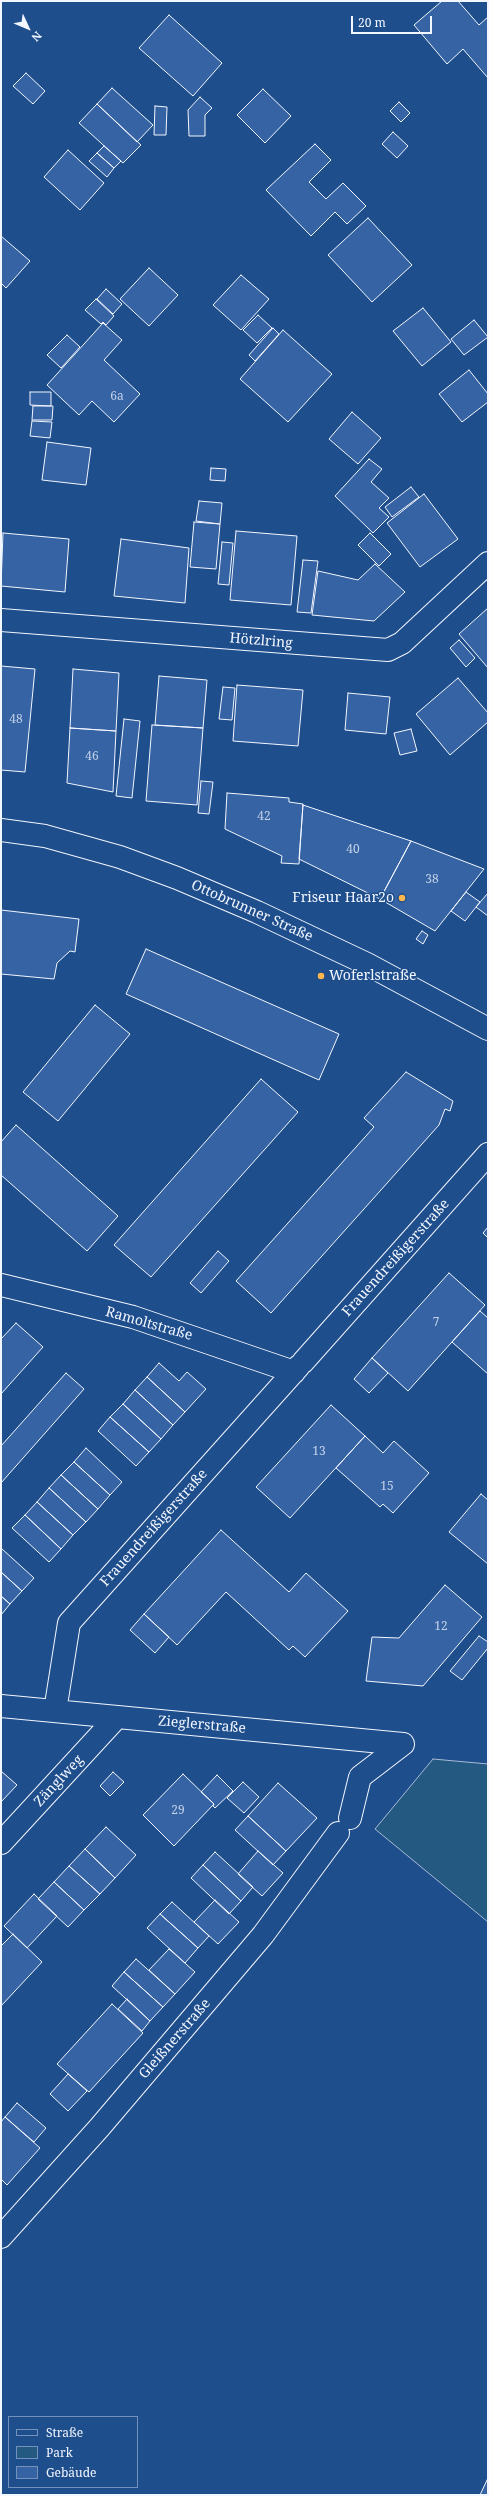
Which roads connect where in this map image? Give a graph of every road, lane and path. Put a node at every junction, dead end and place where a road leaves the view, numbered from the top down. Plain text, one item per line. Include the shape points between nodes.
1 (488, 563) edge
2 (1, 620) edge
3 (1, 830) edge
4 (488, 1029) edge
5 (488, 1154) edge
6 (1, 1285) edge
7 (299, 1367) junction
8 (1, 1706) edge
9 (55, 1711) junction
10 (117, 1717) junction
11 (403, 1744) joint
12 (1, 1843) edge
13 (1, 2237) edge

1 - 2 street, Hötzlring via 402,643 388,650
3 - 4 street, Ottobrunner Straße via 51,838 120,857 178,878 367,964
5 - 7 street, Frauendreißigerstraße
6 - 7 street, Ramoltstraße via 133,1317
7 - 9 street, Frauendreißigerstraße via 69,1623
8 - 9 street, Zieglerstraße
9 - 10 street, Zieglerstraße
10 - 11 street, Zieglerstraße
10 - 12 street, Zänglweg
11 - 13 street, Gleißnerstraße via 360,1777 344,1825 263,1935 99,2128

